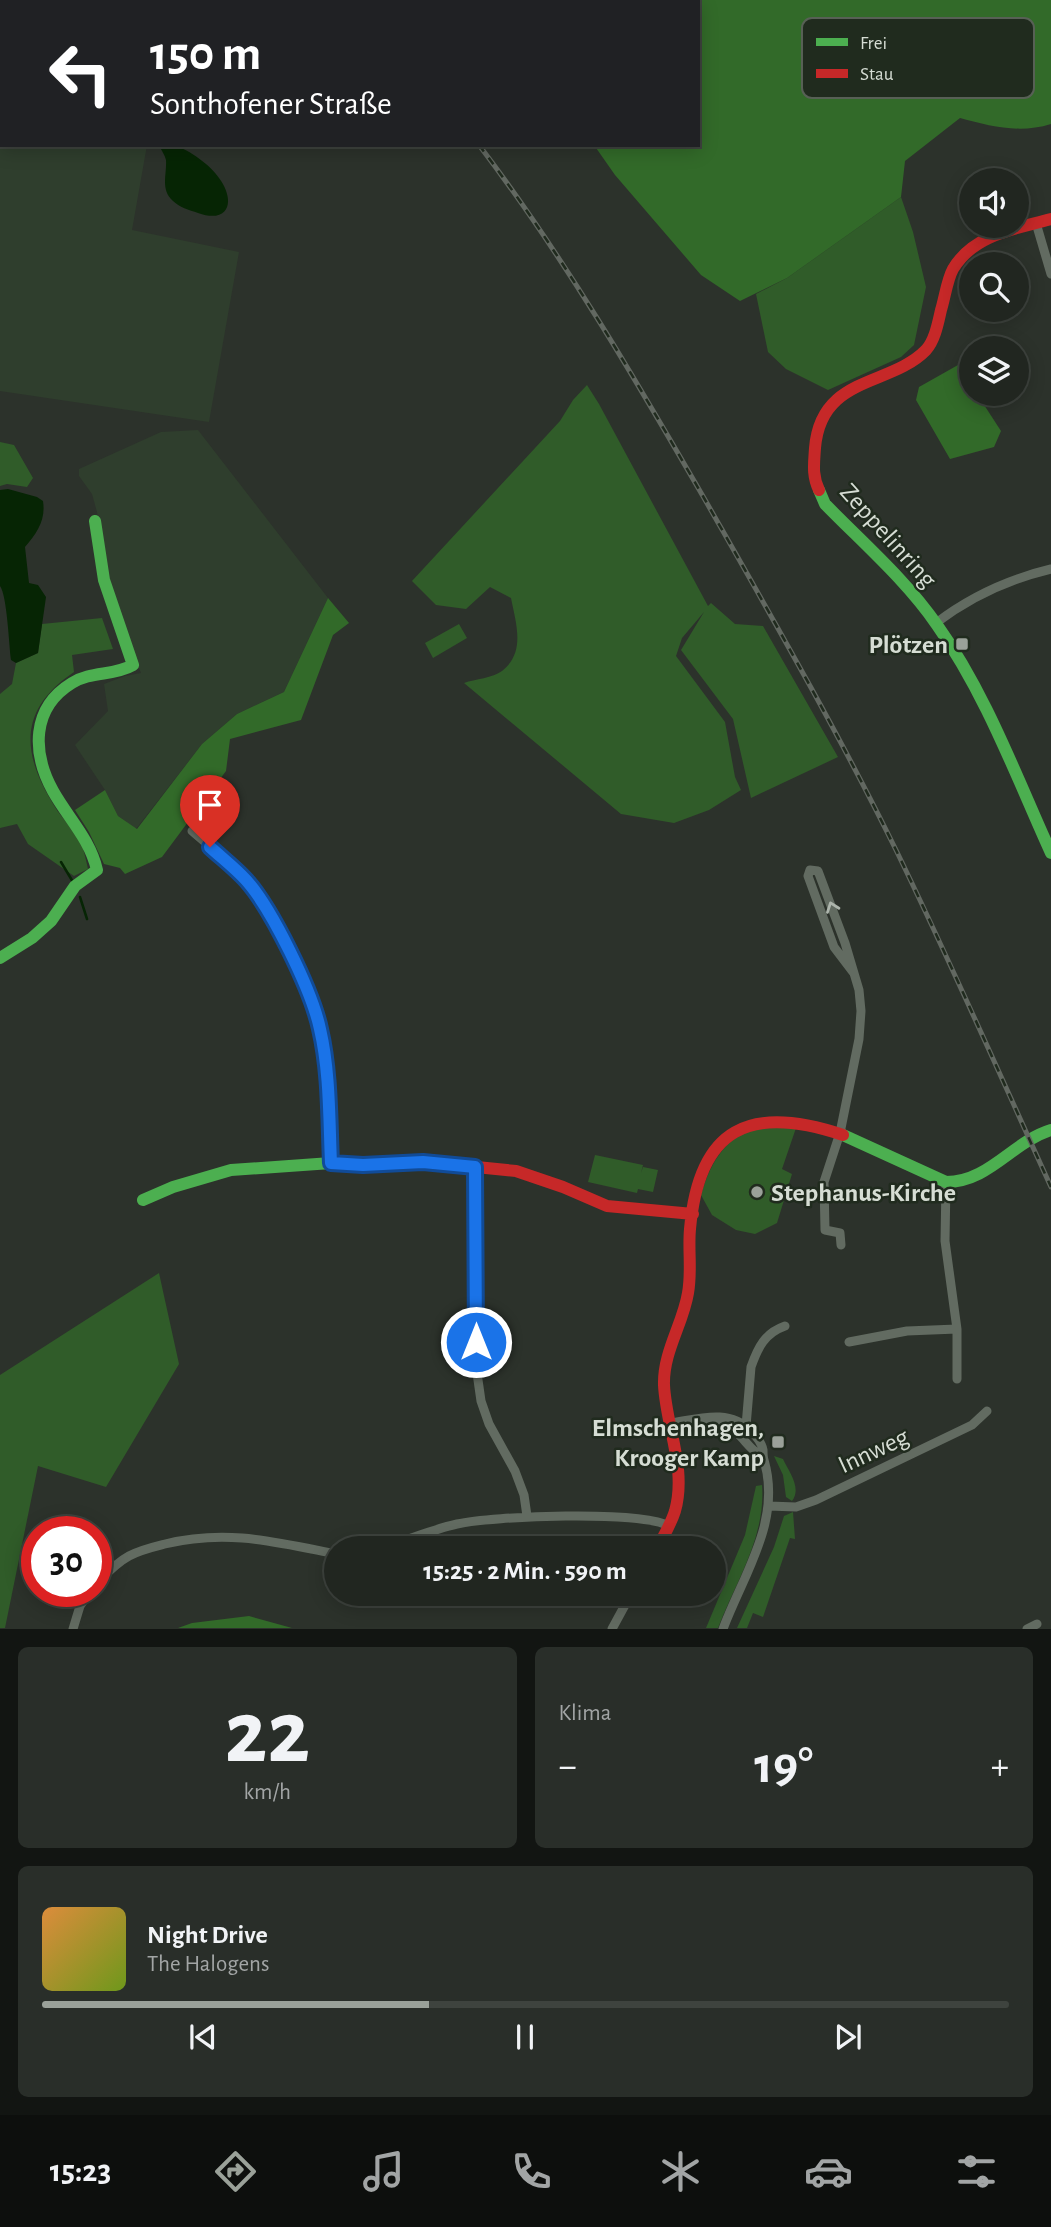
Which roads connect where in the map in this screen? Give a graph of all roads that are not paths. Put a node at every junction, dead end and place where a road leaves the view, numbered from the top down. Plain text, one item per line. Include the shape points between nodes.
1 (1051, 219) edge
2 (1036, 223) junction
3 (1051, 274) edge
4 (94, 521) dead end
5 (1051, 569) edge
6 (936, 623) junction
7 (192, 831) dead end
8 (1051, 853) edge
9 (0, 958) edge
10 (853, 972) junction
11 (1051, 1130) edge
12 (840, 1133) junction
13 (331, 1163) junction
14 (475, 1167) junction
15 (946, 1182) junction
16 (143, 1200) dead end
17 (693, 1214) junction
18 (841, 1245) dead end
19 (785, 1325) dead end
20 (957, 1329) junction
21 (849, 1342) dead end
22 (957, 1379) dead end
23 (987, 1411) dead end
24 (705, 1419) junction
25 (670, 1423) junction
26 (746, 1426) junction
27 (762, 1456) junction
28 (769, 1506) junction
29 (527, 1516) junction
30 (669, 1526) junction
31 (417, 1536) edge
32 (664, 1536) edge
33 (324, 1552) edge
34 (112, 1568) edge
35 (624, 1606) edge
36 (80, 1607) edge
37 (1037, 1624) dead end
38 (73, 1629) edge
39 (612, 1629) edge
40 (723, 1629) edge
41 (1027, 1629) edge

1 - 2 street, Zeppelinring
2 - 3 street
2 - 6 street, Zeppelinring via 990,236 965,253 952,271 927,349 843,395 824,416 816,439 813,476 825,504
4 - 9 street via 104,580 133,665 84,677 59,692 42,713 36,742 53,791 84,834 97,870 75,886 33,938
5 - 6 street via 1001,584
6 - 8 street, Zeppelinring via 981,699
7 - 13 street via 246,880 276,927 310,997 324,1050
10 -> 10 street via 818,871 810,870 808,876 834,947
10 - 12 street via 860,1000 859,1039
11 - 15 street via 1028,1138 971,1181
12 - 15 street
12 - 17 street via 779,1119 738,1127 714,1150 704,1168
12 - 18 street via 824,1182 825,1230 840,1233
13 - 14 street via 423,1162
13 - 16 street via 231,1170
14 - 17 street via 516,1171 607,1206
14 - 29 street via 481,1401 515,1471
15 - 20 street via 945,1241
17 - 25 street via 688,1292 665,1368
19 - 26 street via 765,1336 754,1358
20 - 21 street via 907,1331
20 - 22 street
23 - 28 street, Innweg via 972,1425 816,1500 796,1507
24 - 25 street
24 - 26 street via 723,1416
24 - 27 street via 729,1428
25 - 30 street via 680,1474 679,1496
26 - 27 street via 761,1445
27 - 28 street
28 - 40 street via 765,1530
29 - 30 street via 641,1519
29 - 31 street via 486,1518
30 - 32 street
33 - 34 street via 212,1536 148,1548
35 - 39 street
36 - 38 street
37 - 41 street

